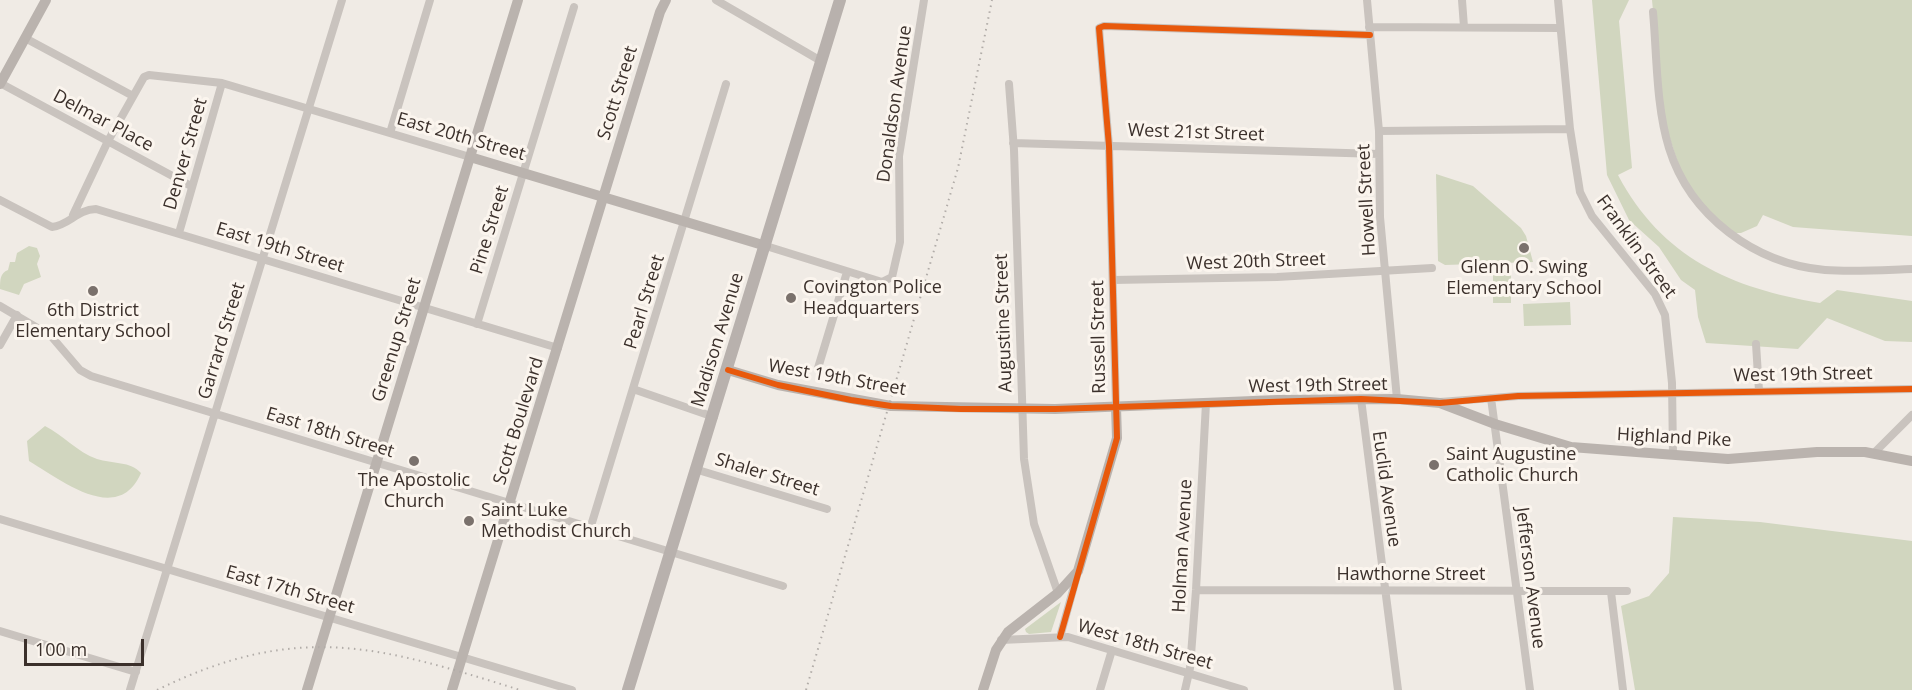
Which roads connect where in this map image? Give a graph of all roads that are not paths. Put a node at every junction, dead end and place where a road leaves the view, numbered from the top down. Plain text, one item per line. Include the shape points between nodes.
1 (46, 0) edge
2 (342, 0) edge
3 (430, 0) edge
4 (518, 0) edge
5 (664, 0) edge
6 (716, 0) edge
7 (840, 0) edge
8 (924, 0) edge
9 (1366, 0) edge
10 (1462, 0) edge
11 (1558, 0) edge
12 (574, 7) dead end
13 (1653, 12) dead end
14 (1464, 27) junction
15 (1560, 28) junction
16 (1370, 31) junction
17 (25, 38) junction
18 (821, 61) junction
19 (222, 82) junction
20 (0, 83) edge
21 (726, 84) dead end
22 (1009, 84) dead end
23 (133, 96) junction
24 (308, 109) junction
25 (1570, 129) junction
26 (1379, 131) junction
27 (390, 133) junction
28 (108, 141) junction
29 (1012, 143) junction
30 (1108, 146) junction
31 (1379, 154) junction
32 (470, 157) junction
33 (523, 172) junction
34 (191, 186) junction
35 (604, 196) junction
36 (0, 200) edge
37 (73, 217) junction
38 (685, 221) junction
39 (179, 233) junction
40 (766, 246) junction
41 (262, 259) junction
42 (1432, 268) dead end
43 (1912, 269) edge
44 (1385, 271) junction
45 (847, 272) junction
46 (1113, 280) junction
47 (0, 306) edge
48 (424, 308) junction
49 (17, 315) junction
50 (477, 324) junction
51 (1755, 344) dead end
52 (0, 345) edge
53 (558, 348) junction
54 (818, 368) dead end
55 (728, 370) junction
56 (633, 389) junction
57 (1912, 389) edge
58 (1759, 391) junction
59 (1672, 394) junction
60 (1491, 398) junction
61 (1360, 399) junction
62 (1397, 399) junction
63 (1206, 403) junction
64 (1440, 403) junction
65 (1116, 407) junction
66 (1022, 408) junction
67 (215, 414) junction
68 (1912, 415) edge
69 (714, 417) junction
70 (1495, 424) junction
71 (1874, 453) junction
72 (1672, 455) junction
73 (1912, 461) edge
74 (377, 463) junction
75 (698, 470) junction
76 (511, 504) junction
77 (827, 509) dead end
78 (0, 519) edge
79 (590, 529) junction
80 (672, 553) junction
81 (167, 570) junction
82 (1078, 571) junction
83 (783, 586) dead end
84 (1196, 590) junction
85 (1384, 590) junction
86 (1517, 591) junction
87 (1627, 591) dead end
88 (1611, 592) junction
89 (1058, 593) junction
90 (330, 616) junction
91 (0, 631) edge
92 (1060, 637) junction
93 (1001, 640) junction
94 (1112, 650) junction
95 (463, 657) junction
96 (136, 672) junction
97 (1189, 674) junction
98 (130, 690) edge
99 (308, 690) edge
100 (452, 690) edge
101 (572, 690) edge
102 (628, 690) edge
103 (983, 690) edge
104 (1100, 690) edge
105 (1185, 690) edge
106 (1244, 690) edge
107 (1398, 690) edge
108 (1530, 690) edge
109 (1623, 690) edge

1 - 17 street
2 - 24 street, Garrard Street
3 - 27 street
4 - 32 street, Greenup Street
5 - 35 street, Scott Street
6 - 18 street
7 - 18 main road, Madison Avenue
8 - 45 street, Donaldson Avenue via 899,156 896,271 889,281 882,282
9 - 16 street, Howell Street
10 - 14 street
11 - 15 street, Franklin Street
12 - 33 street, Pine Street
13 - 43 street via 1669,147 1685,184 1714,220 1746,245 1786,263 1827,270
14 - 15 street
14 - 16 street
15 - 25 street, Franklin Street
16 - 26 street, Howell Street
16 - 30 street, Russell Street via 1099,28
17 - 20 street
17 - 23 street
18 - 40 main road, Madison Avenue
19 - 23 street, East 20th Street via 144,77
19 - 24 street, East 20th Street
19 - 34 street, Denver Street
20 - 28 street, Delmar Place
21 - 38 street, Pearl Street
22 - 29 street, Augustine Street
23 - 28 street
24 - 27 street, East 20th Street
24 - 41 street, Garrard Street
25 - 26 street
25 - 59 street, Franklin Street via 1576,181 1585,203 1662,306
26 - 31 street, Howell Street
27 - 32 street, East 20th Street
28 - 34 street, Delmar Place
28 - 37 street
29 - 30 street, West 21st Street
29 - 66 street, Augustine Street
30 - 31 street, West 21st Street
30 - 46 street, Russell Street
31 - 44 street, Howell Street
32 - 33 street, East 20th Street
32 - 48 street, Greenup Street
33 - 35 street, East 20th Street
33 - 50 street, Pine Street
34 - 39 street, Denver Street
35 - 38 street, East 20th Street
35 - 53 street, Scott Boulevard
36 - 37 street, East 19th Street via 52,227
37 - 39 street, East 19th Street via 81,211 96,209
38 - 40 street, East 20th Street
38 - 56 street, Pearl Street
39 - 41 street, East 19th Street
40 - 45 street
40 - 55 main road, Madison Avenue
41 - 48 street, East 19th Street
41 - 67 street, Garrard Street
42 - 44 street, West 20th Street
44 - 46 street, West 20th Street
44 - 62 street, Howell Street
45 - 54 street
46 - 65 street, Russell Street
47 - 49 street, East 18th Street
48 - 50 street, East 19th Street
48 - 74 street, Greenup Street
49 - 52 street
49 - 67 street, East 18th Street via 51,336 75,365 91,376
50 - 53 street, East 19th Street
51 - 58 street
53 - 76 street, Scott Boulevard
55 - 66 street, West 19th Street via 851,400 926,408
55 - 69 main road, Madison Avenue
56 - 69 street
56 - 79 street, Pearl Street
57 - 58 street, West 19th Street
58 - 59 street, West 19th Street
59 - 60 street, West 19th Street
59 - 72 street, Franklin Street
60 - 64 street, West 19th Street
60 - 70 street, Jefferson Avenue
61 - 62 street, West 19th Street
61 - 63 street, West 19th Street
61 - 85 street, Euclid Avenue
62 - 64 street, West 19th Street
63 - 65 street, West 19th Street
63 - 84 street, Holman Avenue
64 - 70 street, Highland Pike
65 - 66 street, West 19th Street
65 - 82 street, Russell Street via 1118,438
66 - 89 street, Augustine Street via 1025,470 1034,524
67 - 74 street, East 18th Street
67 - 81 street, Garrard Street
68 - 71 street
69 - 75 main road, Madison Avenue
70 - 72 street, Highland Pike via 1571,447
70 - 86 street, Jefferson Avenue
71 - 72 street, Highland Pike via 1817,452 1728,459
71 - 73 street, Highland Pike
74 - 76 street, East 18th Street
74 - 90 street, Greenup Street
75 - 77 street, Shaler Street
75 - 80 main road, Madison Avenue
76 - 79 street, East 18th Street
76 - 95 street, Scott Boulevard
78 - 81 street, East 17th Street
79 - 80 street, East 18th Street
80 - 83 street
80 - 102 main road, Madison Avenue
81 - 90 street, East 17th Street via 318,616
81 - 96 street, Garrard Street
82 - 89 street, Russell Street
82 - 92 street, Russell Street
84 - 85 street, Hawthorne Street
84 - 97 street, Holman Avenue
85 - 86 street, Hawthorne Street
85 - 107 street, Euclid Avenue
86 - 88 street, Hawthorne Street
86 - 108 street, Jefferson Avenue
87 - 88 street, Hawthorne Street
88 - 109 street
89 - 93 street, Russell Street
90 - 95 street, East 17th Street
90 - 99 street, Greenup Street
91 - 96 street
92 - 93 street, West 18th Street
92 - 94 street, West 18th Street
93 - 103 street, Russell Street
94 - 97 street, West 18th Street
94 - 104 street
95 - 100 street, Scott Boulevard
95 - 101 street, East 17th Street
96 - 98 street, Garrard Street
97 - 105 street, Holman Avenue
97 - 106 street, West 18th Street

